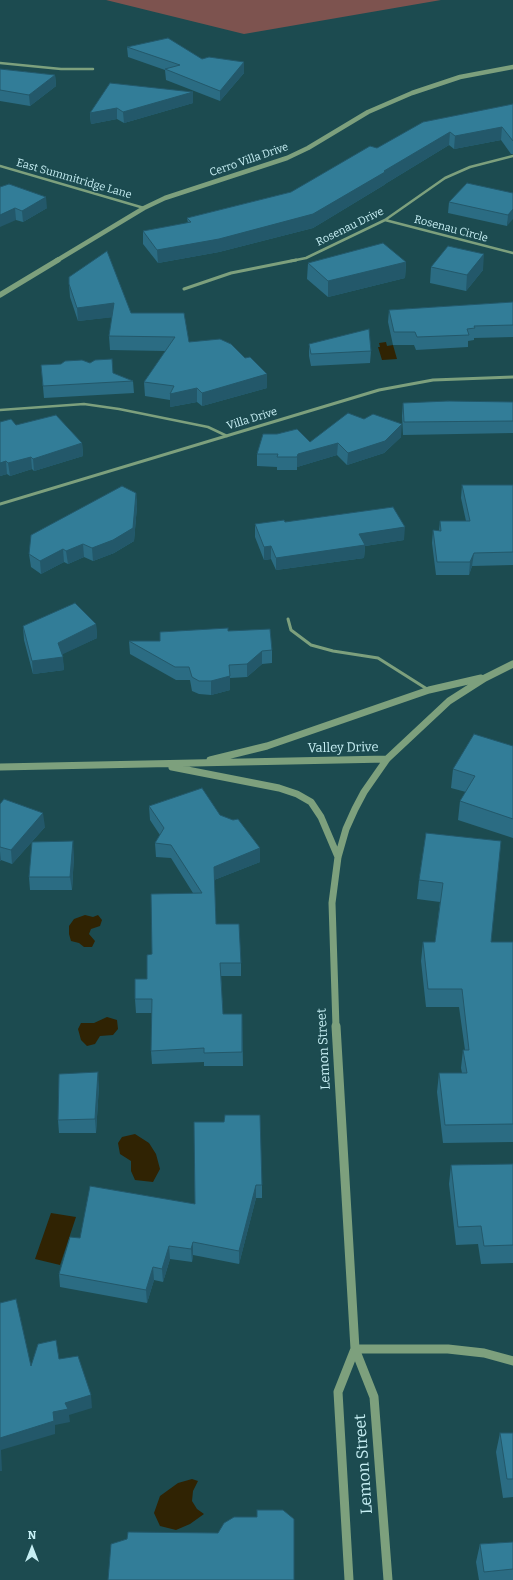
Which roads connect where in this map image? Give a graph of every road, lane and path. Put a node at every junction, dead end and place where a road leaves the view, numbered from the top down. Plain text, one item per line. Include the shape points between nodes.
1 (0, 63) edge
2 (513, 67) edge
3 (93, 70) dead end
4 (513, 156) edge
5 (0, 167) edge
6 (144, 208) junction
7 (385, 220) junction
8 (513, 253) edge
9 (184, 289) dead end
10 (0, 295) edge
11 (513, 377) edge
12 (0, 410) edge
13 (227, 436) junction
14 (0, 504) edge
15 (288, 619) dead end
16 (513, 664) edge
17 (485, 678) junction
18 (429, 690) junction
19 (387, 759) junction
20 (196, 764) junction
21 (160, 765) junction
22 (0, 767) edge
23 (338, 857) junction
24 (355, 1349) junction
25 (513, 1361) edge
26 (349, 1580) edge
27 (388, 1580) edge

1 - 3 street via 61,70
2 - 6 street, Cerro Villa Drive via 460,77 412,93 368,112 287,158 201,185
4 - 7 street, Rosenau Drive via 470,167 445,178
5 - 6 street, East Summitridge Lane
6 - 10 street, Cerro Villa Drive
7 - 8 street, Rosenau Circle
7 - 9 street, Rosenau Drive via 306,258 231,273
11 - 13 street, Villa Drive via 409,383
12 - 13 lane via 84,404 208,427
13 - 14 street, Villa Drive
15 - 18 lane via 291,630 311,644 333,651 378,658
16 - 17 street, Valley Drive
17 - 18 street, Valley Drive
17 - 19 street, Valley Drive via 449,701
18 - 20 street, Valley Drive via 267,746
19 - 20 street, Valley Drive
19 - 23 street, Lemon Street via 355,809
20 - 21 street, Valley Drive
21 - 22 street, Valley Drive
21 - 23 street via 279,788 297,794 311,802 321,817
23 - 24 street, Lemon Street via 332,903 334,995
24 - 25 street via 448,1349 484,1353
24 - 26 street, Lemon Street via 338,1392
24 - 27 street, Lemon Street via 374,1397

